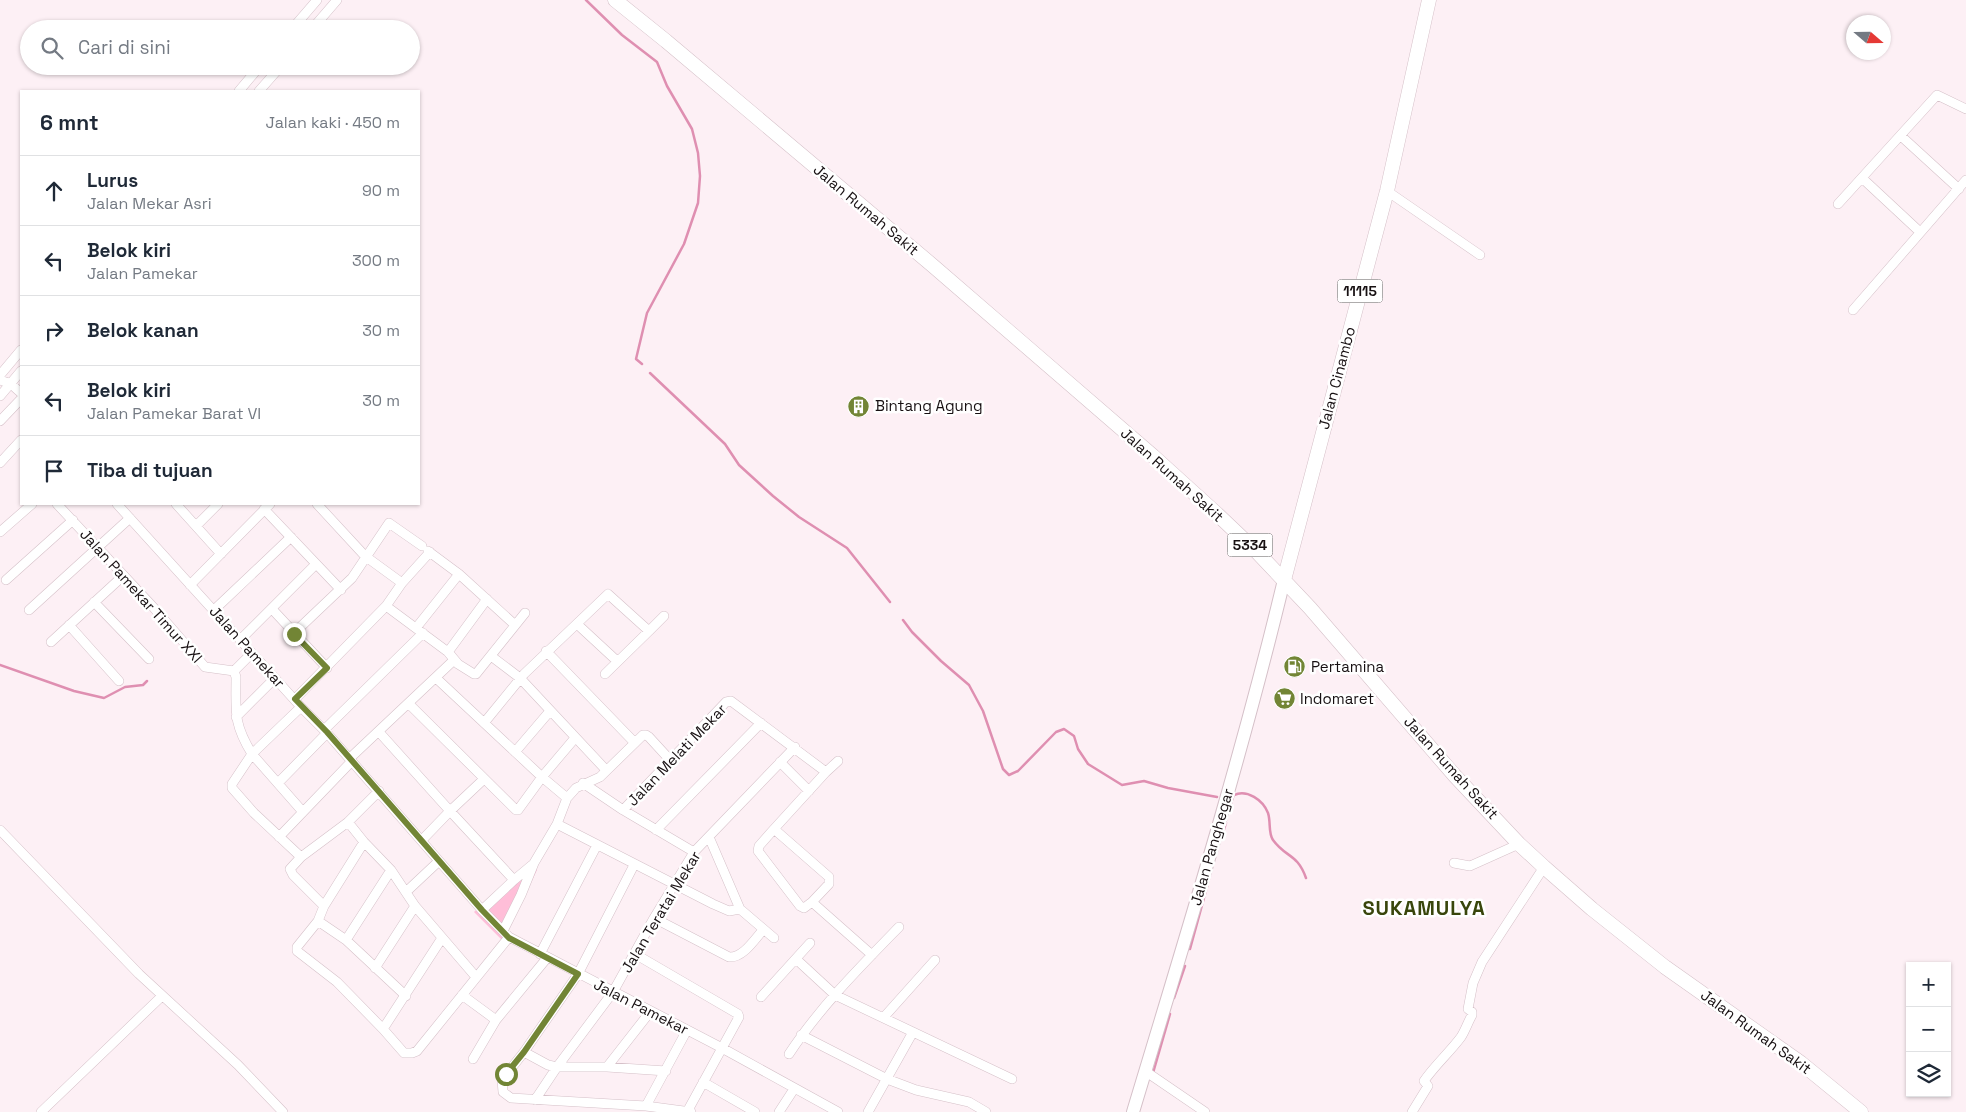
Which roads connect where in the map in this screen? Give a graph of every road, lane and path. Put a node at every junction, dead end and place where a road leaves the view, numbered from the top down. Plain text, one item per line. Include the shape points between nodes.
1 (317, 0) edge
2 (337, 0) edge
3 (615, 0) edge
4 (1429, 0) edge
5 (300, 20) edge
6 (320, 20) edge
7 (252, 75) edge
8 (272, 75) edge
9 (240, 90) edge
10 (260, 90) edge
11 (1966, 109) edge
12 (1901, 136) junction
13 (1862, 178) junction
14 (1966, 180) edge
15 (1959, 189) junction
16 (1386, 191) junction
17 (1838, 204) dead end
18 (1920, 232) junction
19 (1480, 255) dead end
20 (1853, 310) dead end
21 (20, 351) edge
22 (20, 372) edge
23 (0, 375) edge
24 (0, 380) edge
25 (11, 384) junction
26 (20, 392) edge
27 (0, 396) edge
28 (20, 400) edge
29 (0, 421) edge
30 (20, 441) edge
31 (0, 463) edge
32 (31, 505) edge
33 (58, 505) edge
34 (118, 505) edge
35 (177, 505) edge
36 (217, 505) edge
37 (318, 505) edge
38 (267, 507) edge
39 (130, 518) junction
40 (73, 520) junction
41 (196, 526) junction
42 (0, 532) edge
43 (291, 537) junction
44 (98, 549) junction
45 (427, 549) junction
46 (221, 554) junction
47 (365, 556) junction
48 (316, 564) junction
49 (459, 574) junction
50 (123, 576) junction
51 (6, 580) dead end
52 (1284, 580) junction
53 (402, 583) junction
54 (190, 585) junction
55 (341, 590) junction
56 (487, 599) junction
57 (94, 602) junction
58 (386, 606) junction
59 (272, 609) junction
60 (29, 610) dead end
61 (214, 610) junction
62 (524, 613) dead end
63 (664, 616) dead end
64 (577, 624) junction
65 (515, 625) junction
66 (69, 626) junction
67 (420, 630) junction
68 (649, 631) junction
69 (294, 634) junction
70 (240, 640) junction
71 (51, 642) dead end
72 (546, 651) junction
73 (448, 652) junction
74 (252, 653) junction
75 (491, 656) junction
76 (149, 659) dead end
77 (454, 660) junction
78 (618, 661) junction
79 (327, 668) junction
80 (234, 671) junction
81 (605, 674) dead end
82 (276, 678) junction
83 (436, 678) junction
84 (520, 678) junction
85 (119, 681) dead end
86 (295, 699) junction
87 (409, 704) junction
88 (301, 707) junction
89 (550, 711) junction
90 (236, 717) junction
91 (484, 723) junction
92 (761, 723) junction
93 (326, 731) junction
94 (379, 732) junction
95 (575, 738) junction
96 (635, 743) junction
97 (794, 747) junction
98 (515, 752) junction
99 (252, 754) junction
100 (351, 760) junction
101 (838, 760) dead end
102 (671, 761) junction
103 (780, 762) junction
104 (606, 770) junction
105 (826, 772) junction
106 (542, 777) junction
107 (484, 779) junction
108 (278, 783) junction
109 (583, 783) junction
110 (379, 791) junction
111 (809, 791) junction
112 (567, 798) junction
113 (623, 810) junction
114 (450, 811) junction
115 (304, 812) junction
116 (348, 822) junction
117 (557, 824) junction
118 (774, 829) junction
119 (0, 830) edge
120 (656, 830) junction
121 (279, 837) junction
122 (709, 838) junction
123 (422, 840) junction
124 (364, 842) junction
125 (1519, 844) junction
126 (597, 845) junction
127 (694, 852) junction
128 (300, 857) junction
129 (439, 861) junction
130 (534, 863) junction
131 (1454, 863) dead end
132 (634, 865) junction
133 (1544, 867) junction
134 (392, 870) junction
135 (514, 880) junction
136 (675, 884) junction
137 (407, 891) junction
138 (812, 902) junction
139 (324, 906) junction
140 (415, 906) junction
141 (740, 909) junction
142 (482, 910) junction
143 (654, 918) junction
144 (318, 921) junction
145 (899, 927) dead end
146 (763, 930) junction
147 (506, 934) junction
148 (442, 938) junction
149 (774, 938) dead end
150 (346, 940) junction
151 (810, 943) dead end
152 (635, 954) junction
153 (872, 955) junction
154 (544, 956) junction
155 (796, 959) junction
156 (935, 960) dead end
157 (375, 968) junction
158 (578, 974) junction
159 (476, 978) junction
160 (613, 992) junction
161 (462, 995) junction
162 (835, 995) junction
163 (162, 996) junction
164 (406, 996) junction
165 (761, 997) dead end
166 (650, 1012) junction
167 (884, 1017) junction
168 (496, 1020) junction
169 (383, 1029) junction
170 (688, 1030) junction
171 (912, 1032) junction
172 (801, 1035) junction
173 (722, 1048) junction
174 (524, 1052) junction
175 (789, 1054) dead end
176 (473, 1058) dead end
177 (557, 1067) junction
178 (607, 1067) junction
179 (666, 1071) junction
180 (1146, 1071) junction
181 (887, 1079) junction
182 (1012, 1079) dead end
183 (703, 1082) junction
184 (794, 1089) junction
185 (534, 1100) junction
186 (646, 1106) junction
187 (826, 1109) edge
188 (41, 1112) edge
189 (283, 1112) edge
190 (687, 1112) edge
191 (692, 1112) edge
192 (755, 1112) edge
193 (779, 1112) edge
194 (838, 1112) edge
195 (868, 1112) edge
196 (986, 1112) edge
197 (1133, 1112) edge
198 (1204, 1112) edge
199 (1406, 1112) edge
200 (1411, 1112) edge
201 (1861, 1112) edge

1 - 5 street
2 - 6 street
3 - 52 main road, Jalan Rumah Sakit / 5334 via 932,265 1160,462
4 - 16 main road, Jalan Cinambo / 11115
7 - 9 street
8 - 10 street
11 - 12 street via 1938,95
12 - 13 street
12 - 15 street
13 - 17 street
13 - 18 street
14 - 15 street
15 - 18 street
16 - 19 street
16 - 52 main road, Jalan Cinambo / 11115
18 - 20 street
21 - 23 street
22 - 25 street
24 - 25 street
25 - 26 street
25 - 27 street
28 - 29 street
30 - 31 street
32 - 42 street
33 - 40 street, Jalan Pamekar Timur XXI
34 - 39 street, Jalan Pamekar
35 - 41 street
36 - 41 street
37 - 47 street
38 - 43 street
38 - 46 street
39 - 44 street
39 - 54 street, Jalan Pamekar
40 - 44 street, Jalan Pamekar Timur XXI
40 - 51 street
41 - 46 street
43 - 48 street
43 - 61 street
44 - 50 street, Jalan Pamekar Timur XXI
44 - 60 street
45 - 47 street via 391,523
45 - 49 street
45 - 53 street
46 - 54 street
47 - 53 street
47 - 55 street
48 - 55 street
48 - 59 street
49 - 56 street
49 - 67 street
50 - 57 street
50 - 80 street, Jalan Pamekar Timur XXI via 205,667
52 - 125 main road, Jalan Rumah Sakit / 5334 via 1455,776
52 - 180 street, Jalan Panghegar via 1252,707
53 - 58 street
54 - 61 street, Jalan Pamekar
55 - 69 street
56 - 65 street
56 - 73 street
57 - 66 street
57 - 76 street
58 - 67 street
58 - 79 street
59 - 69 street
59 - 70 street
61 - 70 street, Jalan Pamekar
62 - 65 street
63 - 68 street
64 - 68 street via 608,594
64 - 72 street
64 - 78 street
65 - 75 street
66 - 71 street
66 - 85 street
67 - 73 street
67 - 93 street
68 - 78 street
69 - 79 street
70 - 74 street, Jalan Pamekar
72 - 84 street
72 - 96 street
73 - 77 street
74 - 80 street
74 - 82 street, Jalan Pamekar
75 - 77 street via 476,674
75 - 84 street
77 - 83 street
78 - 81 street
79 - 86 street
80 - 90 street
82 - 86 street, Jalan Pamekar
82 - 90 street
83 - 87 street
83 - 91 street
84 - 89 street
84 - 91 street
86 - 88 street, Jalan Pamekar
87 - 94 street
87 - 107 street
88 - 93 street, Jalan Pamekar
88 - 99 street
89 - 95 street
89 - 98 street
90 - 99 street
91 - 98 street
92 - 97 street
92 - 102 street, Jalan Melati Mekar via 731,701 726,702
92 - 120 street
93 - 100 street, Jalan Pamekar
93 - 108 street
94 - 100 street
94 - 114 street
95 - 104 street
95 - 106 street
96 - 102 street via 646,734
96 - 104 street
97 - 103 street, Jalan Teratai Mekar
97 - 105 street
98 - 106 street
99 - 108 street
99 - 121 street via 232,788
100 - 110 street, Jalan Pamekar
100 - 115 street
101 - 105 street
102 - 113 street, Jalan Melati Mekar
103 - 111 street
103 - 122 street, Jalan Teratai Mekar
104 - 109 street via 592,782
105 - 111 street
106 - 107 street via 518,810
106 - 112 street
107 - 114 street
108 - 115 street
109 - 112 street
109 - 113 street
110 - 116 street
110 - 123 street, Jalan Pamekar
111 - 118 street
112 - 117 street
113 - 120 street
114 - 123 street
114 - 135 street
115 - 121 street
116 - 124 street
116 - 128 street
117 - 126 street
117 - 130 street
118 - 138 street via 829,876 829,884
118 - 138 street via 759,846 759,855 800,906 804,908
119 - 163 street
120 - 127 street
121 - 128 street
122 - 127 street, Jalan Teratai Mekar
122 - 141 street
123 - 129 street, Jalan Pamekar
124 - 134 street
124 - 139 street
125 - 131 street via 1470,866
125 - 133 main road, Jalan Rumah Sakit / 5334
126 - 132 street
126 - 154 street
127 - 136 street, Jalan Teratai Mekar
128 - 139 street via 290,872
129 - 137 street
129 - 142 street, Jalan Pamekar
130 - 135 street
130 - 147 street
132 - 136 street
132 - 158 street
133 - 200 street via 1482,962 1468,1008 1472,1015 1461,1036 1432,1068 1424,1081 1428,1086
133 - 201 main road, Jalan Rumah Sakit / 5334 via 1665,967 1801,1063
134 - 137 street
134 - 150 street
135 - 142 street
136 - 141 street via 729,911
136 - 143 street, Jalan Teratai Mekar
137 - 140 street
138 - 153 street
139 - 144 street
140 - 148 street
140 - 157 street
141 - 146 street
142 - 147 street, Jalan Pamekar
143 - 146 street via 734,958
143 - 152 street, Jalan Teratai Mekar
144 - 150 street
144 - 169 street via 297,951 337,982
145 - 153 street
146 - 149 street
147 - 154 street, Jalan Pamekar
147 - 159 street
148 - 159 street
148 - 164 street
150 - 157 street
151 - 155 street
152 - 160 street, Jalan Teratai Mekar
152 - 173 street via 737,1012 739,1017
153 - 162 street
154 - 158 street, Jalan Pamekar
154 - 168 street
155 - 162 street
155 - 165 street
156 - 167 street
157 - 164 street
158 - 160 street, Jalan Pamekar
158 - 174 street
159 - 161 street
160 - 166 street, Jalan Pamekar
160 - 177 street, Jalan Teratai Mekar
161 - 168 street
161 - 169 street via 417,1051 404,1053
162 - 167 street
162 - 172 street
163 - 188 street
163 - 189 street via 238,1065
164 - 169 street
166 - 170 street, Jalan Pamekar
166 - 178 street
167 - 171 street
168 - 176 street
170 - 173 street, Jalan Pamekar
170 - 179 street
171 - 181 street
171 - 182 street
172 - 175 street
172 - 181 street
173 - 183 street
173 - 184 street, Jalan Pamekar
174 - 177 street
174 - 185 street via 502,1080 502,1088 510,1098
177 - 178 street
177 - 185 street, Jalan Teratai Mekar
178 - 179 street
179 - 186 street
180 - 197 street, Jalan Panghegar
180 - 198 street
181 - 195 street
181 - 196 street via 916,1090 969,1102
183 - 190 street
183 - 192 street
184 - 187 street, Jalan Pamekar
184 - 193 street
185 - 186 street
186 - 190 street
187 - 194 street, Jalan Pamekar
190 - 191 street
199 - 200 street

